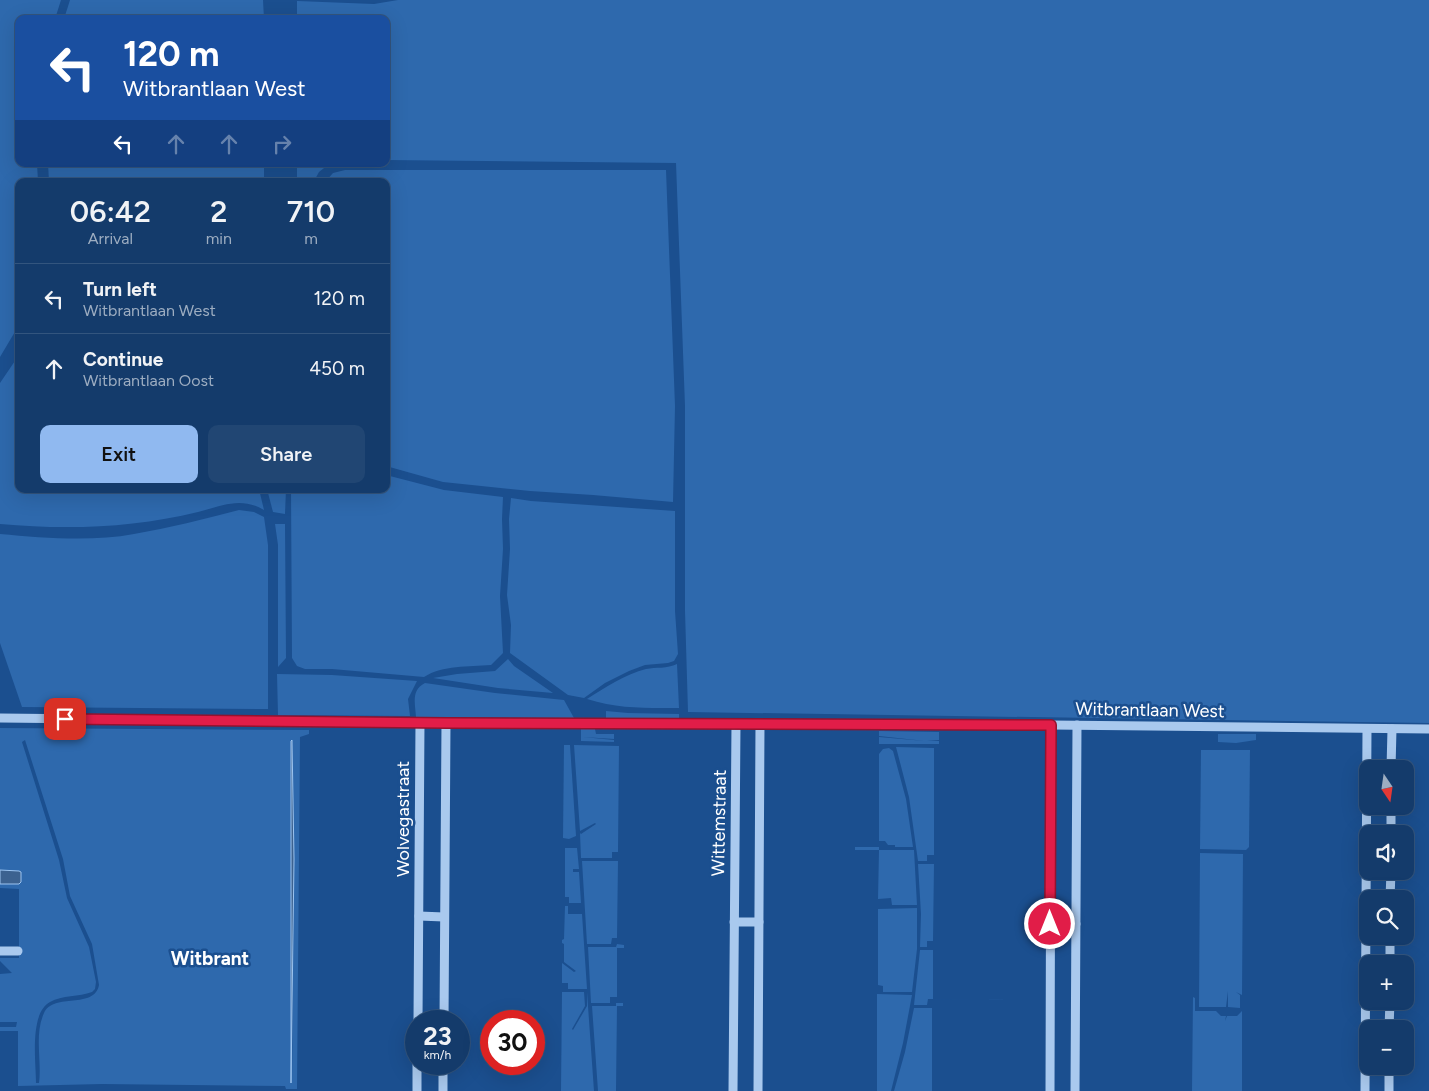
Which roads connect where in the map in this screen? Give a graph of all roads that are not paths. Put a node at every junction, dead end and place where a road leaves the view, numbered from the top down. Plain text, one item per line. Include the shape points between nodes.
1 (0, 718) edge
2 (420, 722) junction
3 (446, 723) junction
4 (736, 724) junction
5 (760, 724) junction
6 (1051, 725) junction
7 (1077, 725) junction
8 (1367, 729) junction
9 (1392, 729) junction
10 (1429, 729) edge
11 (1391, 760) edge
12 (1367, 890) edge
13 (418, 916) junction
14 (444, 917) junction
15 (734, 922) junction
16 (759, 922) junction
17 (1050, 924) junction
18 (1076, 924) junction
19 (1367, 945) edge
20 (0, 951) edge
21 (18, 951) dead end
22 (418, 1010) edge
23 (444, 1010) edge
24 (417, 1075) edge
25 (443, 1075) edge
26 (1389, 1075) edge
27 (417, 1091) edge
28 (443, 1091) edge
29 (733, 1091) edge
30 (758, 1091) edge
31 (1050, 1091) edge
32 (1075, 1091) edge
33 (1365, 1091) edge
34 (1389, 1091) edge

1 - 2 street, Witbrantlaan West
2 - 3 street, Witbrantlaan West
2 - 13 street, Wolvegastraat
3 - 4 street, Witbrantlaan West
3 - 14 street
4 - 5 street, Witbrantlaan West
4 - 15 street, Wittemstraat
5 - 6 street, Witbrantlaan West
5 - 16 street
6 - 7 street, Witbrantlaan West
6 - 17 street
7 - 8 street, Witbrantlaan West
7 - 18 street
8 - 9 street, Witbrantlaan West
8 - 12 street
9 - 10 street, Witbrantlaan West
9 - 11 street
13 - 14 street
13 - 22 street, Wolvegastraat
14 - 23 street
15 - 16 street
15 - 29 street, Wittemstraat
16 - 30 street
17 - 18 street
17 - 31 street
18 - 32 street
19 - 33 street
20 - 21 street
24 - 27 street
25 - 28 street
26 - 34 street

